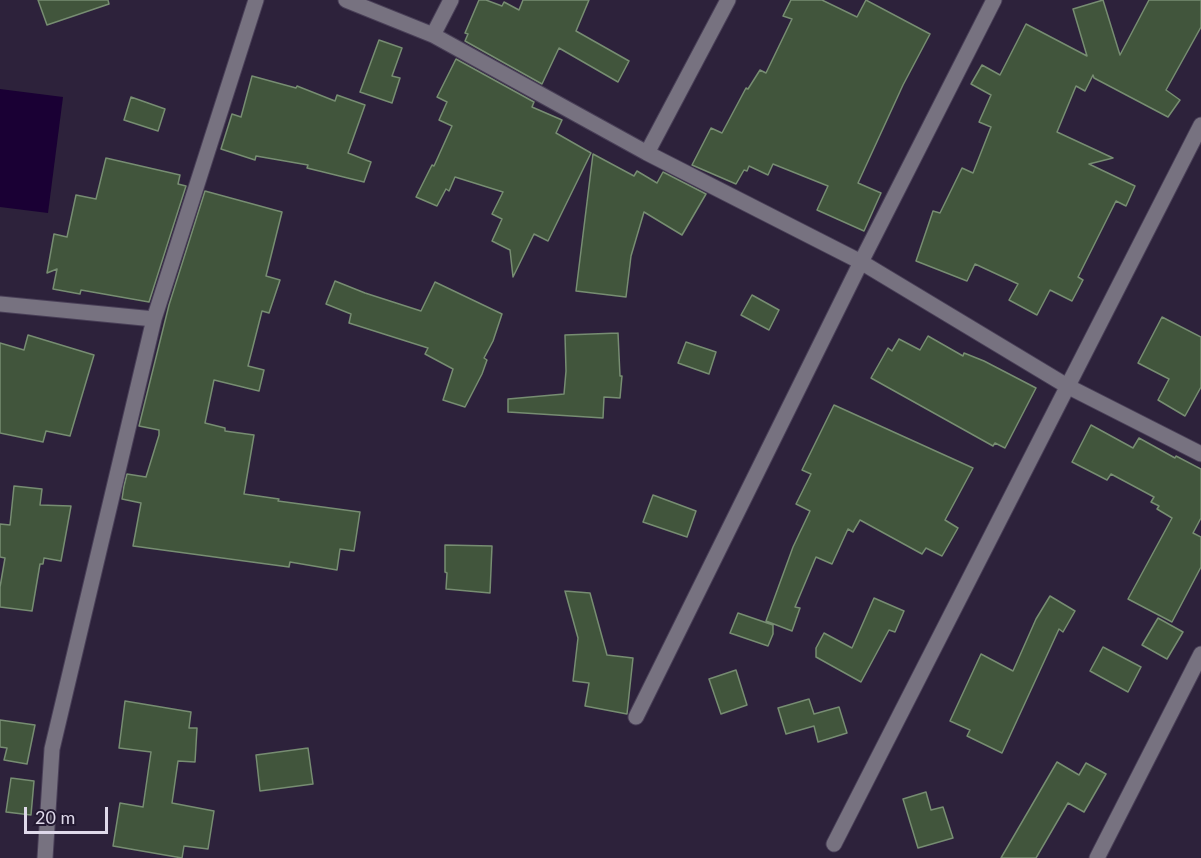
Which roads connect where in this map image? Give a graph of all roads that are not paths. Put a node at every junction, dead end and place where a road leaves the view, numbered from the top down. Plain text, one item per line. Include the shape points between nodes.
1 (256, 0) edge
2 (346, 0) edge
3 (451, 0) edge
4 (728, 0) edge
5 (994, 0) edge
6 (433, 35) junction
7 (1201, 125) edge
8 (647, 153) junction
9 (861, 262) junction
10 (0, 304) edge
11 (154, 319) junction
12 (1067, 386) junction
13 (1201, 454) edge
14 (1201, 654) edge
15 (636, 717) dead end
16 (834, 844) dead end
17 (45, 858) edge
18 (1097, 858) edge

1 - 11 street
2 - 6 street
3 - 6 street
4 - 8 street
5 - 9 street
6 - 8 street
7 - 12 street
8 - 9 street
9 - 12 street
9 - 15 street
10 - 11 street
11 - 17 street via 51,749
12 - 13 street
12 - 16 street
14 - 18 street

